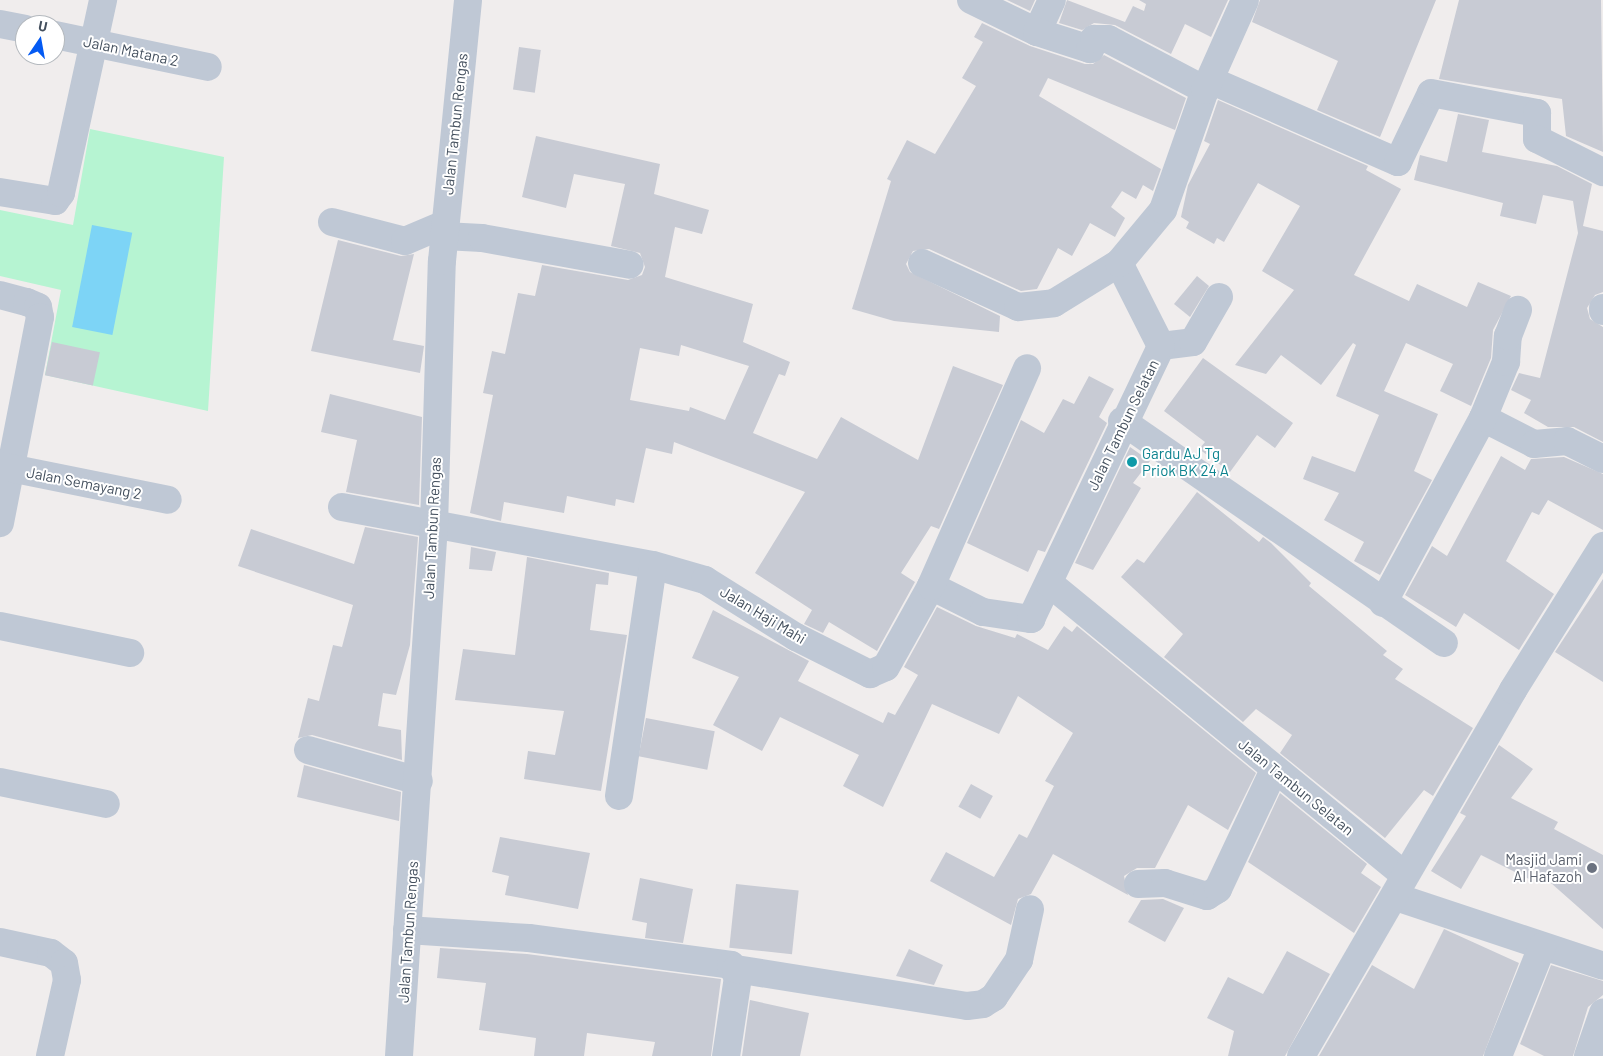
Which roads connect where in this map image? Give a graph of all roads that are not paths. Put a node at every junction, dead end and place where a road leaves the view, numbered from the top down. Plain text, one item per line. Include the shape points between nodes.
1 (103, 0) edge
2 (468, 0) edge
3 (971, 0) edge
4 (1052, 0) edge
5 (1245, 0) edge
6 (0, 24) edge
7 (15, 27) edge
8 (1037, 32) junction
9 (65, 37) edge
10 (94, 44) junction
11 (208, 67) dead end
12 (1207, 85) junction
13 (1603, 172) edge
14 (0, 192) edge
15 (332, 222) dead end
16 (457, 233) junction
17 (922, 263) dead end
18 (1119, 263) junction
19 (630, 265) dead end
20 (0, 296) edge
21 (1219, 297) dead end
22 (1518, 310) dead end
23 (1161, 346) junction
24 (1027, 368) dead end
25 (1483, 418) junction
26 (1122, 422) junction
27 (1603, 459) edge
28 (6, 468) edge
29 (168, 500) dead end
30 (342, 508) dead end
31 (0, 523) edge
32 (444, 528) junction
33 (1603, 546) edge
34 (653, 565) junction
35 (1049, 583) junction
36 (931, 586) junction
37 (1383, 603) junction
38 (0, 626) edge
39 (1444, 643) dead end
40 (130, 653) dead end
41 (308, 750) dead end
42 (1274, 770) junction
43 (420, 780) junction
44 (0, 782) edge
45 (619, 796) dead end
46 (106, 804) dead end
47 (1138, 884) dead end
48 (1401, 886) junction
49 (1030, 909) dead end
50 (419, 930) junction
51 (0, 942) edge
52 (1542, 947) junction
53 (1603, 966) edge
54 (736, 969) junction
55 (1603, 1013) edge
56 (50, 1056) edge
57 (399, 1056) edge
58 (726, 1056) edge
59 (1301, 1056) edge
60 (1498, 1056) edge
61 (1588, 1056) edge

1 - 10 street
2 - 16 street, Jalan Tambun Rengas
3 - 8 street
4 - 8 street
5 - 12 street
6 - 7 street
8 - 12 street via 1090,49 1094,39 1108,39
9 - 10 street, Jalan Matana 2
10 - 11 street, Jalan Matana 2
10 - 14 street via 61,194 55,201
12 - 13 street via 1398,162 1431,93 1537,113 1537,139
12 - 18 street via 1164,210
15 - 16 street via 405,241
16 - 19 street
16 - 32 street, Jalan Tambun Rengas
17 - 18 street via 1018,307 1054,303
18 - 23 street, Jalan Tambun Selatan
20 - 28 street via 38,307 40,317
21 - 23 street via 1193,342
22 - 25 street via 1508,336 1506,362
23 - 26 street, Jalan Tambun Selatan
24 - 36 street
25 - 27 street via 1534,444 1567,441
25 - 37 street
26 - 35 street, Jalan Tambun Selatan
26 - 37 street
28 - 29 street, Jalan Semayang 2
28 - 31 street
30 - 32 street, Jalan Haji Mahi
32 - 34 street, Jalan Haji Mahi
32 - 43 street, Jalan Tambun Rengas
33 - 48 street
34 - 36 street, Jalan Haji Mahi via 705,580 796,637 874,674 886,667
34 - 45 street
35 - 36 street, Jalan Tambun Selatan via 1033,617 1024,621 983,612
35 - 42 street, Jalan Tambun Selatan
37 - 39 street
38 - 40 street
41 - 43 street
42 - 47 street via 1218,889 1207,896 1165,883
42 - 48 street, Jalan Tambun Selatan
43 - 50 street, Jalan Tambun Rengas
44 - 46 street
48 - 52 street, Jalan Tambun Selatan
48 - 59 street
49 - 54 street via 1019,960 994,997 982,1004 967,1006
50 - 54 street via 529,938
50 - 57 street, Jalan Tambun Rengas
51 - 56 street via 50,953 64,963 67,980
52 - 53 street, Jalan Tambun Selatan
52 - 60 street
54 - 58 street
55 - 61 street

